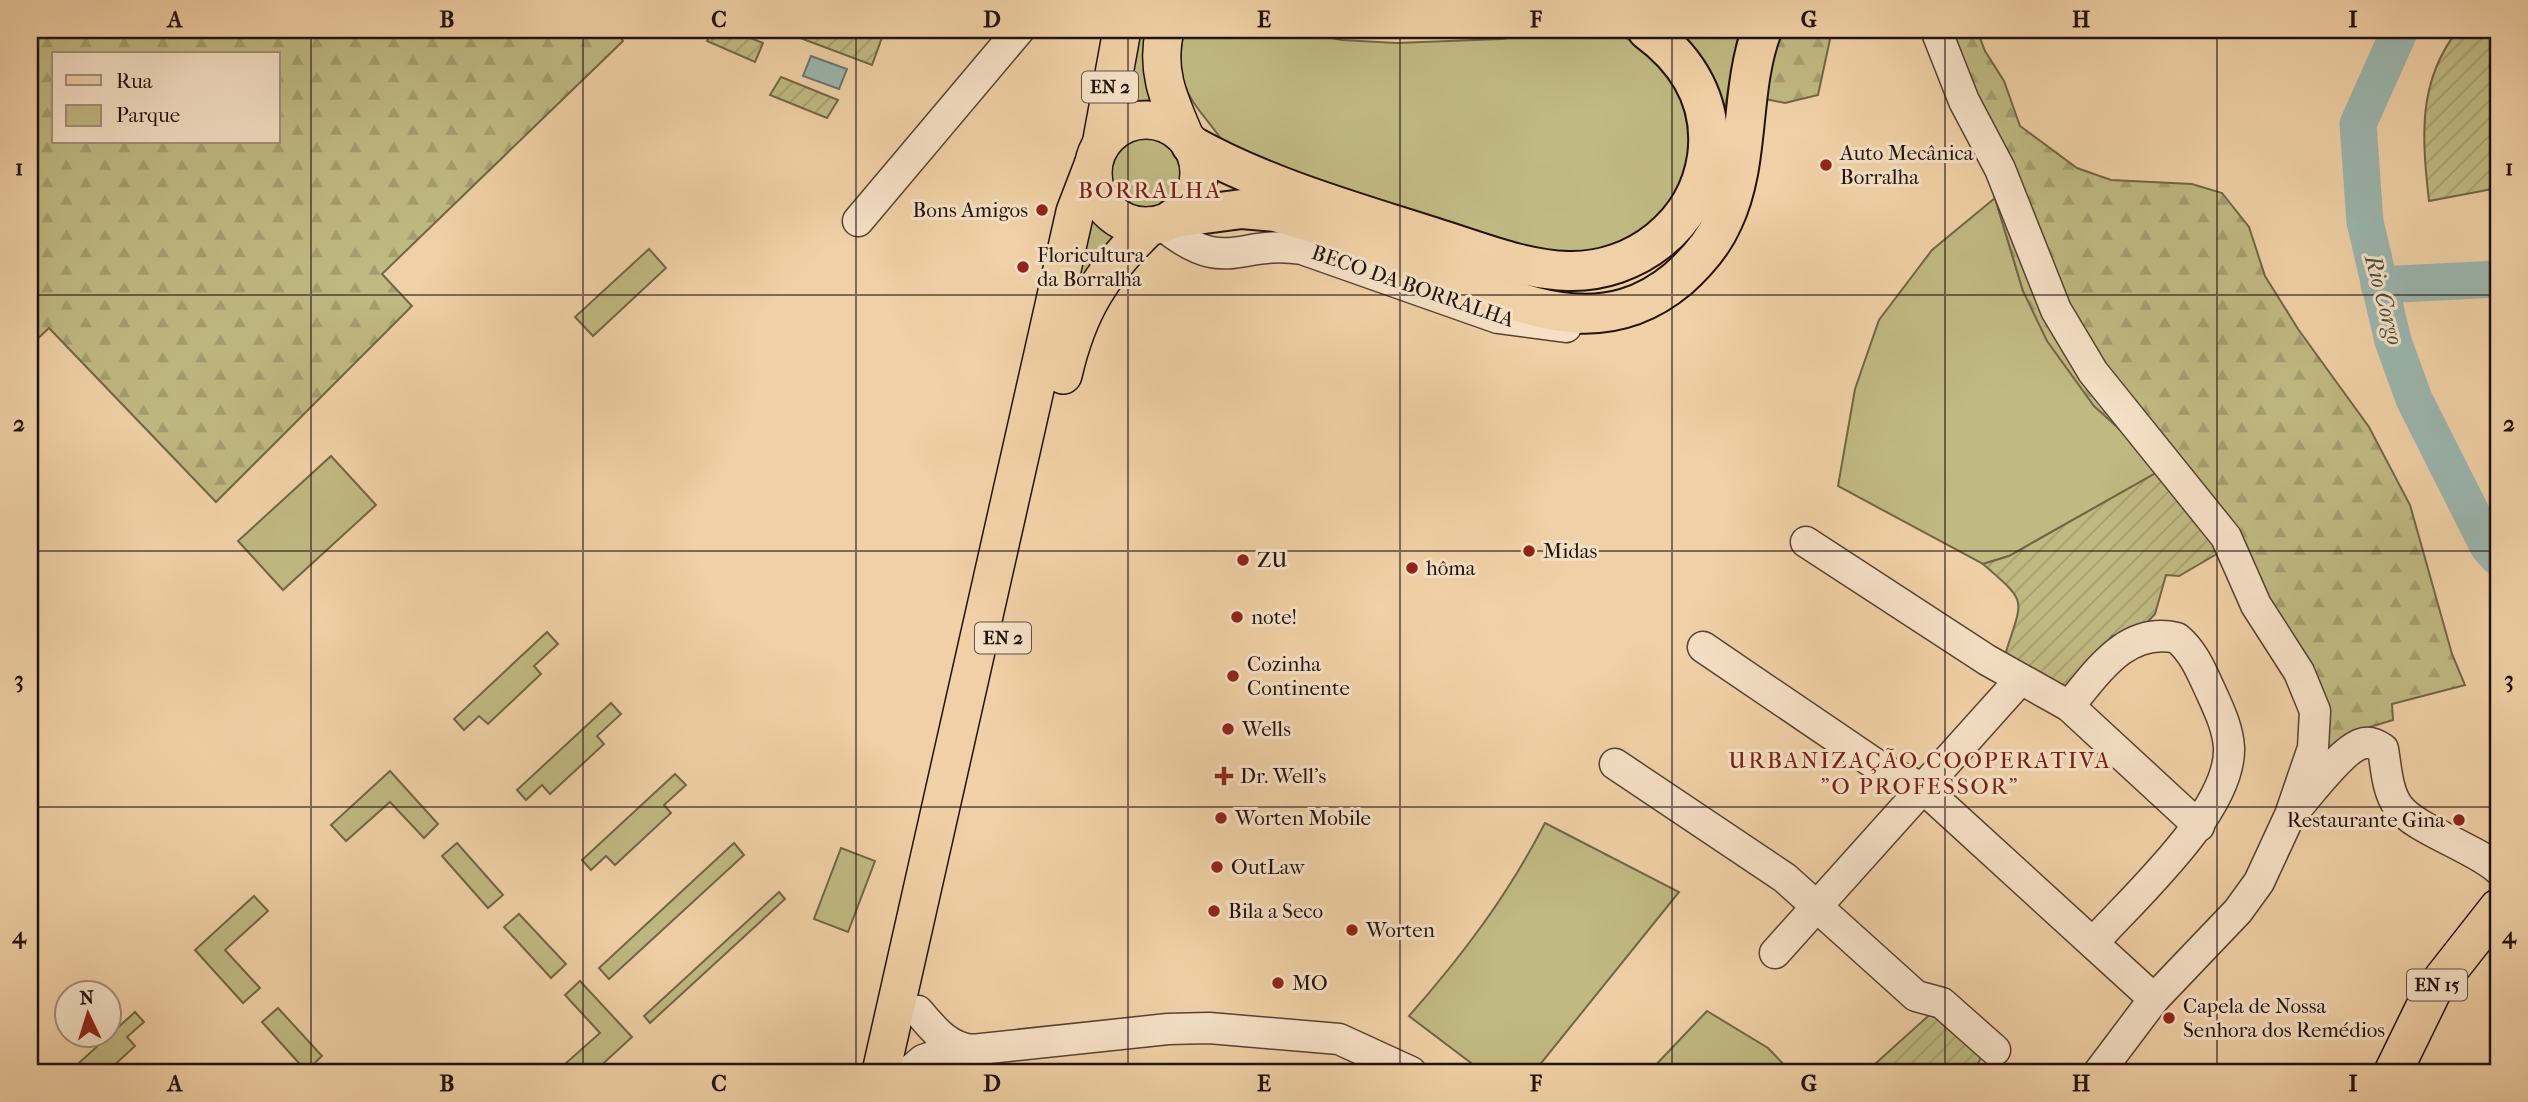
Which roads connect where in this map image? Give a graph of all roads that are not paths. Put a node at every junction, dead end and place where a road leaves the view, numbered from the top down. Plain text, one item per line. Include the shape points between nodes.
1 (1019, 30) edge
2 (1647, 30) edge
3 (1762, 30) edge
4 (1936, 30) edge
5 (1165, 31) edge
6 (1115, 32) edge
7 (1762, 121) dead end
8 (1188, 141) junction
9 (1097, 155) junction
10 (858, 221) dead end
11 (1162, 223) junction
12 (1806, 542) dead end
13 (1703, 647) dead end
14 (2020, 680) junction
15 (2069, 706) junction
16 (1615, 764) dead end
17 (1923, 788) junction
18 (2290, 815) junction
19 (2199, 826) junction
20 (2498, 869) edge
21 (1815, 907) junction
22 (2498, 908) edge
23 (2092, 943) junction
24 (1776, 953) dead end
25 (2154, 999) junction
26 (918, 1011) junction
27 (978, 1050) junction
28 (1995, 1050) dead end
29 (881, 1072) edge
30 (907, 1072) edge
31 (1411, 1072) edge
32 (2099, 1072) edge
33 (2393, 1072) edge

1 - 10 street
2 - 8 highway via 1675,54 1697,87 1704,105 1707,155 1694,198 1670,231 1652,247 1617,265 1568,271 1513,262 1259,178
3 - 11 highway via 1748,81 1735,183 1724,220 1690,268 1654,296 1632,306 1581,314 1522,304 1275,212 1242,209
4 - 18 street via 2068,331 2093,372 2226,537 2256,605 2310,695 2316,734
5 - 8 main road, EN 2 via 1162,76
6 - 9 main road, EN 2
7 - 11 street, BECO DA BORRALHA via 1748,211 1729,246 1679,292 1637,314 1601,323 1545,326 1497,318 1302,249 1277,247 1235,254 1202,251
8 - 9 main road, EN 2 via 1172,127 1141,120 1111,132
8 - 11 main road, EN 2 via 1199,177 1186,207
9 - 11 main road, EN 2 via 1093,181 1107,209 1119,219
9 - 29 main road, EN 2 via 1075,212
11 - 26 main road, EN 2 via 1103,276 1073,336
12 - 14 street
13 - 17 street via 1884,770
14 - 15 street
14 - 17 street
15 - 19 street
15 - 19 street via 2121,648 2155,636 2177,638 2185,645 2220,713 2229,751 2224,776
16 - 21 street via 1773,869
17 - 21 street
17 - 23 street
18 - 20 street via 2354,747 2367,743 2383,748 2393,796 2403,813
18 - 25 street via 2249,897
19 - 23 street
21 - 24 street
21 - 28 street via 1916,996 1941,1003
22 - 33 main road, EN 15 via 2432,992
23 - 25 street
25 - 32 street
26 - 27 street via 951,1043
26 - 30 main road, EN 2
27 - 30 street via 929,1057
27 - 31 street via 1168,1028 1270,1031 1347,1041

